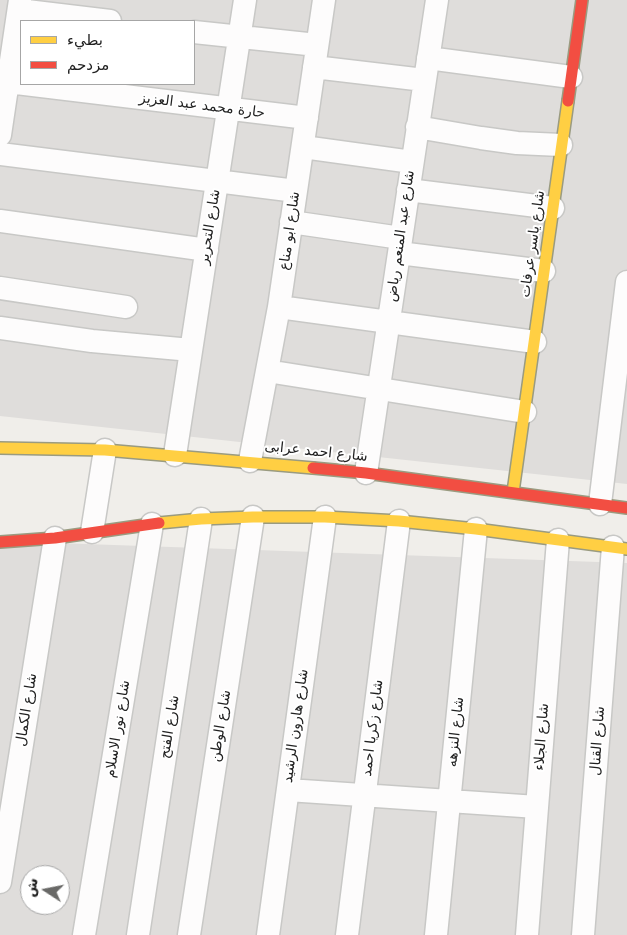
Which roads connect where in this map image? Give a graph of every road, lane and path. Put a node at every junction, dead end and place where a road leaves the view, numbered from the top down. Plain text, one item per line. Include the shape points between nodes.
1 (245, 0) edge
2 (324, 0) edge
3 (436, 0) edge
4 (582, 0) edge
5 (20, 5) edge
6 (104, 20) edge
7 (195, 32) edge
8 (240, 37) junction
9 (316, 56) junction
10 (426, 69) junction
11 (572, 77) junction
12 (8, 82) junction
13 (20, 84) edge
14 (32, 85) edge
15 (229, 110) junction
16 (307, 118) junction
17 (417, 127) junction
18 (0, 135) edge
19 (561, 146) junction
20 (303, 147) junction
21 (0, 154) edge
22 (412, 162) junction
23 (217, 181) junction
24 (408, 190) junction
25 (296, 191) junction
26 (553, 208) junction
27 (0, 221) edge
28 (291, 222) junction
29 (400, 245) junction
30 (207, 250) junction
31 (544, 272) junction
32 (627, 282) edge
33 (0, 288) edge
34 (126, 307) dead end
35 (279, 307) junction
36 (388, 322) junction
37 (0, 328) edge
38 (534, 342) junction
39 (623, 348) edge
40 (191, 350) junction
41 (267, 371) junction
42 (378, 389) junction
43 (524, 412) junction
44 (0, 448) edge
45 (105, 450) junction
46 (175, 455) junction
47 (250, 461) junction
48 (366, 472) junction
49 (513, 492) junction
50 (600, 504) junction
51 (627, 508) edge
52 (253, 517) junction
53 (325, 517) junction
54 (201, 520) junction
55 (399, 521) junction
56 (152, 524) junction
57 (476, 529) junction
58 (92, 532) junction
59 (55, 538) junction
60 (558, 540) junction
61 (0, 542) edge
62 (620, 548) edge
63 (288, 790) junction
64 (365, 795) junction
65 (449, 801) junction
66 (537, 807) junction
67 (0, 882) edge
68 (84, 935) edge
69 (138, 935) edge
70 (190, 935) edge
71 (268, 935) edge
72 (347, 935) edge
73 (436, 935) edge
74 (527, 935) edge
75 (583, 935) edge

1 - 8 street, شارع التحرير
2 - 9 street, شارع ابو مناع
3 - 10 street, شارع عبد المنعم رياض
4 - 11 street, شارع ياسر عرفات
5 - 6 street
5 - 12 street
7 - 8 street
8 - 9 street
8 - 15 street, شارع التحرير
9 - 10 street
9 - 16 street, شارع ابو مناع
10 - 11 street
10 - 17 street, شارع عبد المنعم رياض
11 - 19 street, شارع ياسر عرفات
12 - 13 street, حارة محمد عبد العزيز
12 - 18 street
14 - 15 street, حارة محمد عبد العزيز
15 - 16 street, حارة محمد عبد العزيز
15 - 23 street, شارع التحرير
16 - 20 street, شارع ابو مناع
17 - 19 street via 490,140
17 - 22 street, شارع عبد المنعم رياض
19 - 26 street, شارع ياسر عرفات
20 - 22 street
20 - 25 street, شارع ابو مناع
21 - 23 street
22 - 24 street, شارع عبد المنعم رياض
23 - 25 street
23 - 30 street, شارع التحرير
24 - 26 street
24 - 29 street, شارع عبد المنعم رياض
25 - 28 street, شارع ابو مناع
26 - 31 street, شارع ياسر عرفات
27 - 30 street
28 - 29 street
28 - 35 street, شارع ابو مناع
29 - 31 street
29 - 36 street, شارع عبد المنعم رياض
30 - 40 street, شارع التحرير
31 - 38 street, شارع ياسر عرفات
32 - 39 street
33 - 34 street
35 - 36 street
35 - 41 street, شارع ابو مناع
36 - 38 street
36 - 42 street, شارع عبد المنعم رياض
37 - 40 street
38 - 43 street, شارع ياسر عرفات
39 - 50 street
40 - 46 street, شارع التحرير
41 - 42 street
41 - 47 street, شارع ابو مناع
42 - 43 street
42 - 48 street, شارع عبد المنعم رياض
43 - 49 street, شارع ياسر عرفات
44 - 45 street, شارع احمد عرابى
45 - 46 street, شارع احمد عرابى
45 - 58 street
46 - 47 street, شارع احمد عرابى
47 - 48 street, شارع احمد عرابى
48 - 49 street, شارع احمد عرابى
49 - 50 street, شارع احمد عرابى
50 - 51 street, شارع احمد عرابى
52 - 53 street
52 - 54 street
52 - 70 street, شارع الوطن
53 - 55 street
53 - 63 street, شارع هارون الرشيد
54 - 56 street
54 - 69 street, شارع الفتح
55 - 57 street
55 - 64 street, شارع زكريا احمد
56 - 58 street
56 - 68 street, شارع نور الاسلام
57 - 60 street
57 - 65 street, شارع النزهه
58 - 59 street
59 - 61 street
59 - 67 street, شارع الكمال
60 - 62 street
60 - 66 street, شارع الجلاء
62 - 75 street, شارع القنال
63 - 64 street
63 - 71 street, شارع هارون الرشيد
64 - 65 street
64 - 72 street, شارع زكريا احمد
65 - 66 street
65 - 73 street, شارع النزهه
66 - 74 street, شارع الجلاء

